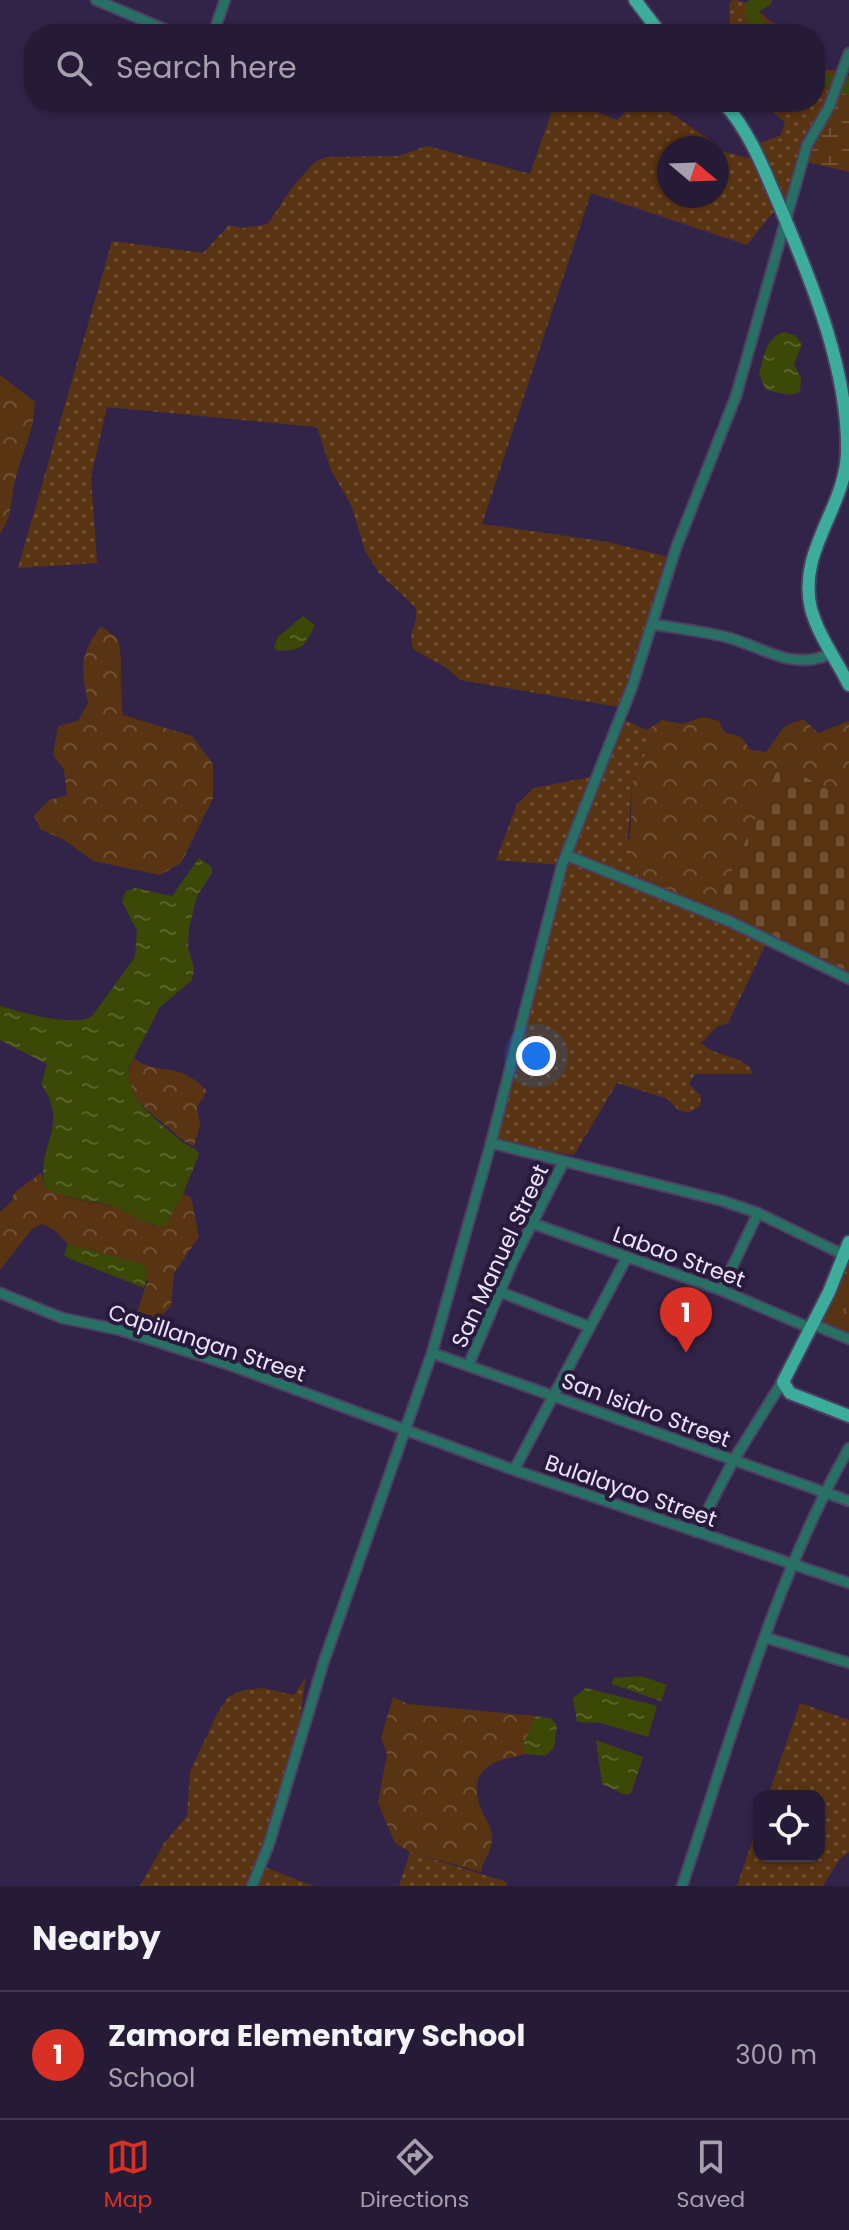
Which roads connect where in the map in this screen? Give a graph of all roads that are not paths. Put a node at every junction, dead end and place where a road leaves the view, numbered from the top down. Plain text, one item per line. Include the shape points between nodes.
1 (96, 0) edge
2 (225, 0) edge
3 (635, 0) edge
4 (152, 24) edge
5 (217, 24) edge
6 (653, 24) edge
7 (849, 53) edge
8 (729, 112) edge
9 (825, 112) edge
10 (825, 112) edge
11 (785, 218) junction
12 (652, 624) junction
13 (831, 654) junction
14 (849, 685) edge
15 (566, 855) junction
16 (849, 979) edge
17 (491, 1143) junction
18 (564, 1161) junction
19 (758, 1213) junction
20 (534, 1224) junction
21 (849, 1242) edge
22 (846, 1256) junction
23 (627, 1257) junction
24 (721, 1290) junction
25 (499, 1292) junction
26 (0, 1293) edge
27 (811, 1326) junction
28 (590, 1327) junction
29 (849, 1339) edge
30 (432, 1353) junction
31 (468, 1366) junction
32 (784, 1379) junction
33 (553, 1395) junction
34 (849, 1416) edge
35 (403, 1431) junction
36 (849, 1448) edge
37 (733, 1461) junction
38 (514, 1470) junction
39 (824, 1492) junction
40 (849, 1501) edge
41 (696, 1532) junction
42 (791, 1565) junction
43 (849, 1583) edge
44 (767, 1638) junction
45 (849, 1663) edge
46 (252, 1886) edge
47 (682, 1886) edge

1 - 4 street
2 - 5 street
3 - 6 main road
7 - 9 street
8 - 11 main road via 761,161
10 - 11 street via 807,145
11 - 12 street via 736,396
11 - 13 main road via 817,289 844,399 846,469 807,577 811,607
12 - 13 street via 721,635 782,659 815,661
12 - 15 street
13 - 14 main road
15 - 16 street via 731,922
15 - 17 street
17 - 18 street
17 - 30 street
18 - 19 street
18 - 20 street, San Manuel Street
19 - 22 street
19 - 24 street
20 - 23 street, Labao Street
20 - 25 street, San Manuel Street
21 - 22 main road
22 - 27 main road
23 - 24 street, Labao Street
23 - 28 street
24 - 27 street, Labao Street
25 - 28 street
25 - 31 street, San Manuel Street
26 - 35 street, Capillangan Street via 62,1318 224,1363
27 - 29 street, Labao Street
27 - 32 main road
28 - 33 street
30 - 31 street, San Isidro Street
30 - 35 street
31 - 33 street, San Isidro Street
32 - 34 main road via 790,1393
32 - 37 street
33 - 37 street, San Isidro Street
33 - 38 street
35 - 38 street, Bulalayao Street
35 - 46 street
36 - 39 street
37 - 39 street, San Isidro Street
37 - 41 street
38 - 41 street, Bulalayao Street
39 - 40 street, San Isidro Street
39 - 42 street
41 - 42 street, Bulalayao Street
42 - 43 street, Bulalayao Street
42 - 44 street
44 - 45 street
44 - 47 street

